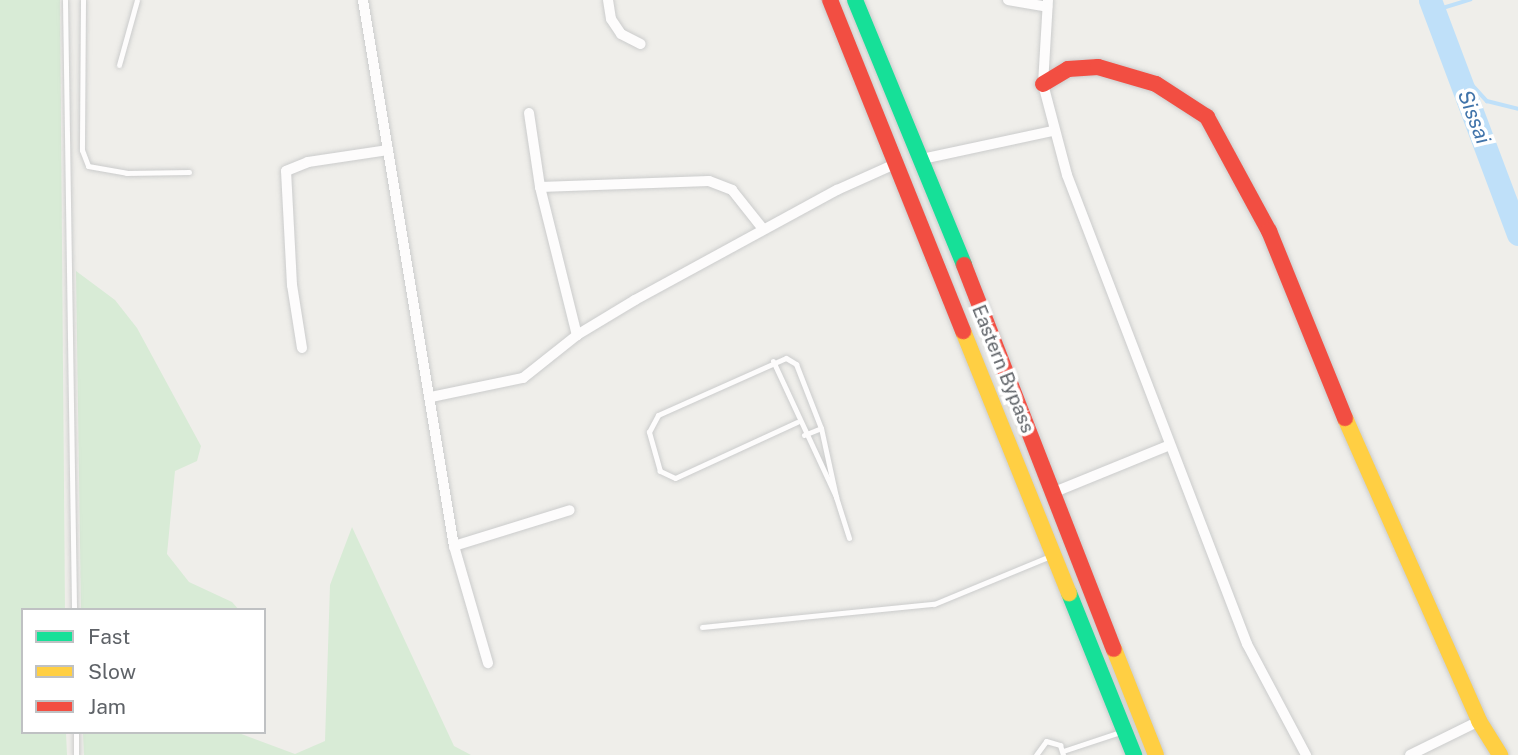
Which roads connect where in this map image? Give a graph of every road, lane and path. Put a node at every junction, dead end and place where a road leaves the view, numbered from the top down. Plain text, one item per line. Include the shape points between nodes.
1 (65, 0) edge
2 (83, 0) edge
3 (137, 0) edge
4 (363, 0) edge
5 (608, 0) edge
6 (830, 0) edge
7 (855, 0) edge
8 (1008, 0) edge
9 (1048, 4) edge
10 (641, 44) dead end
11 (119, 65) dead end
12 (1042, 77) junction
13 (529, 113) dead end
14 (1053, 131) junction
15 (388, 150) junction
16 (922, 159) junction
17 (897, 163) junction
18 (189, 172) dead end
19 (540, 187) junction
20 (763, 229) junction
21 (577, 335) junction
22 (302, 348) dead end
23 (773, 361) junction
24 (431, 397) junction
25 (797, 422) junction
26 (821, 428) junction
27 (804, 435) junction
28 (1170, 445) junction
29 (1052, 493) junction
30 (836, 497) junction
31 (570, 510) dead end
32 (849, 538) dead end
33 (454, 546) junction
34 (1054, 555) junction
35 (74, 608) edge
36 (702, 627) dead end
37 (488, 663) dead end
38 (1479, 721) junction
39 (1124, 730) junction
40 (76, 734) edge
41 (1063, 753) edge
42 (76, 755) edge
43 (1036, 755) edge
44 (1134, 755) edge
45 (1156, 755) edge
46 (1306, 755) edge
47 (1410, 755) edge
48 (1500, 755) edge

1 - 35 lane
2 - 18 lane via 82,150 88,166 126,173
3 - 11 lane
4 - 15 street
5 - 10 street via 611,19 621,34
6 - 17 main road, Eastern Bypass
7 - 16 main road, Eastern Bypass
8 - 9 street
9 - 12 street
12 - 14 street
12 - 38 main road via 1098,67 1156,84 1207,117 1269,231 1366,471
13 - 19 street
14 - 16 street
14 - 28 street
15 - 22 street via 308,162 286,171 292,285
15 - 24 street
16 - 29 main road, Eastern Bypass
17 - 20 street
17 - 34 main road, Eastern Bypass
19 - 20 street via 709,181 732,190
19 - 21 street
20 - 21 street
21 - 24 street via 523,378
23 - 25 lane
23 - 25 lane via 658,415 649,432 660,471 675,478
23 - 26 lane via 786,358 796,364
24 - 33 street
25 - 27 lane
26 - 27 lane
26 - 30 lane
27 - 30 lane
28 - 29 street
28 - 46 street via 1247,644
29 - 45 main road, Eastern Bypass
30 - 32 lane
31 - 33 street
33 - 37 street
34 - 36 lane via 934,604
34 - 39 main road, Eastern Bypass
38 - 47 street
38 - 48 main road
39 - 41 lane
39 - 44 main road, Eastern Bypass
40 - 42 lane
41 - 43 lane via 1060,745 1046,741

